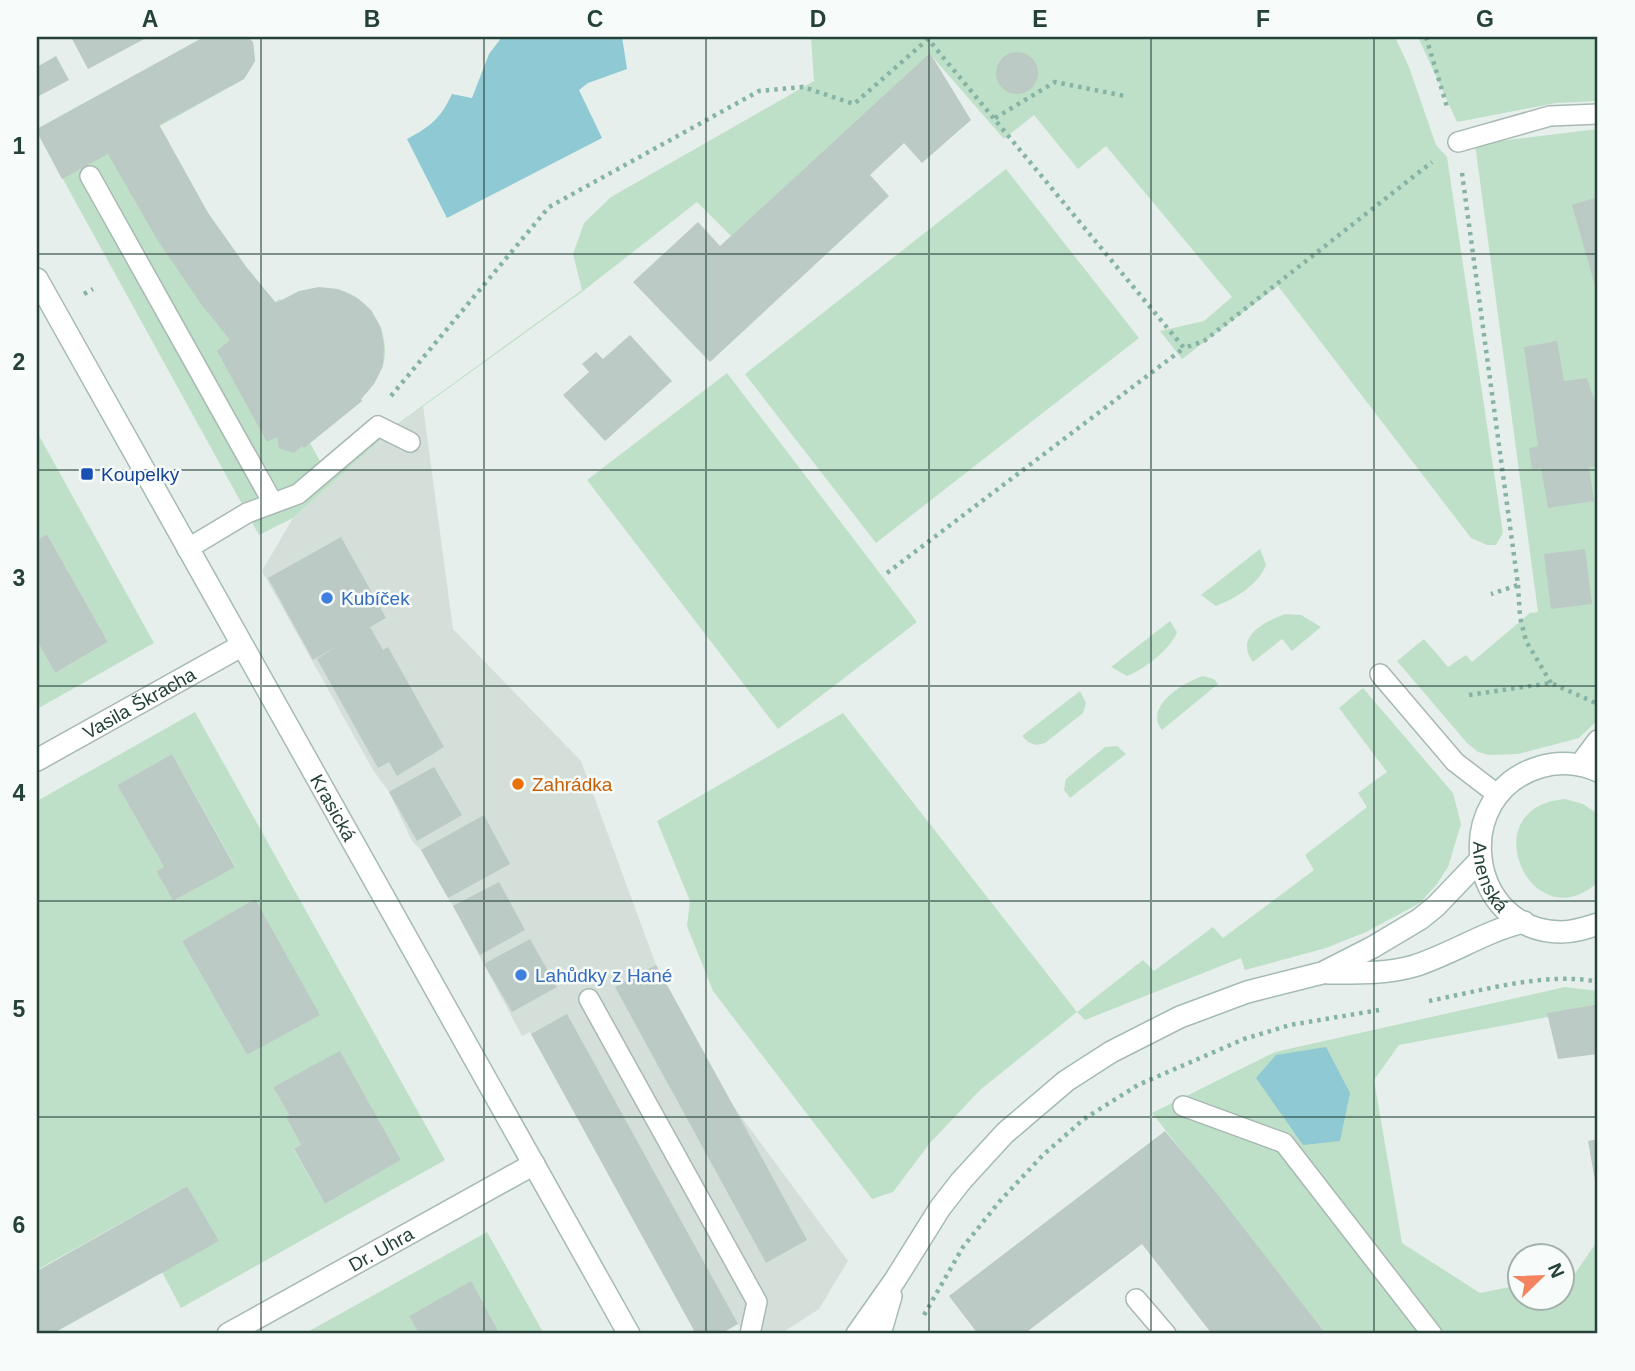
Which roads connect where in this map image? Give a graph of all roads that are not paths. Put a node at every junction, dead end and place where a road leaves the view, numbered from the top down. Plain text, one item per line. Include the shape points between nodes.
1 (1598, 114) edge
2 (1458, 142) road end
3 (90, 176) dead end
4 (37, 279) edge
5 (410, 442) dead end
6 (273, 503) junction
7 (187, 549) junction
8 (241, 646) junction
9 (1380, 674) dead end
10 (1598, 741) edge
11 (37, 760) edge
12 (1589, 768) edge
13 (1498, 794) junction
14 (1480, 860) junction
15 (1524, 922) junction
16 (1598, 924) edge
17 (1322, 973) junction
18 (589, 999) dead end
19 (1183, 1106) dead end
20 (534, 1164) junction
21 (895, 1280) junction
22 (1136, 1298) dead end
23 (228, 1334) edge
24 (629, 1334) edge
25 (750, 1334) edge
26 (857, 1334) edge
27 (880, 1334) edge
28 (1166, 1334) edge
29 (1432, 1334) edge

1 - 2 lane via 1550,116
3 - 6 lane
4 - 7 street, Krasická
5 - 6 lane via 378,426 298,494
6 - 7 lane
7 - 8 street, Krasická
8 - 11 street, Vasila Škracha
8 - 20 street, Krasická
9 - 13 lane via 1455,762
10 - 12 street, Anenská
12 - 13 street, Anenská via 1556,764 1532,770
13 - 14 street, Anenská via 1483,822
14 - 15 street, Anenská via 1491,890
14 - 17 street via 1420,919
15 - 16 street, Anenská via 1563,932
15 - 17 street via 1404,968
17 - 21 street via 1247,992 1180,1017 1066,1081 1005,1133 961,1181
18 - 25 lane via 757,1302
19 - 29 lane via 1284,1143
20 - 23 street, Dr. Uhra
20 - 24 street, Krasická
21 - 26 street
21 - 27 street
22 - 28 lane

